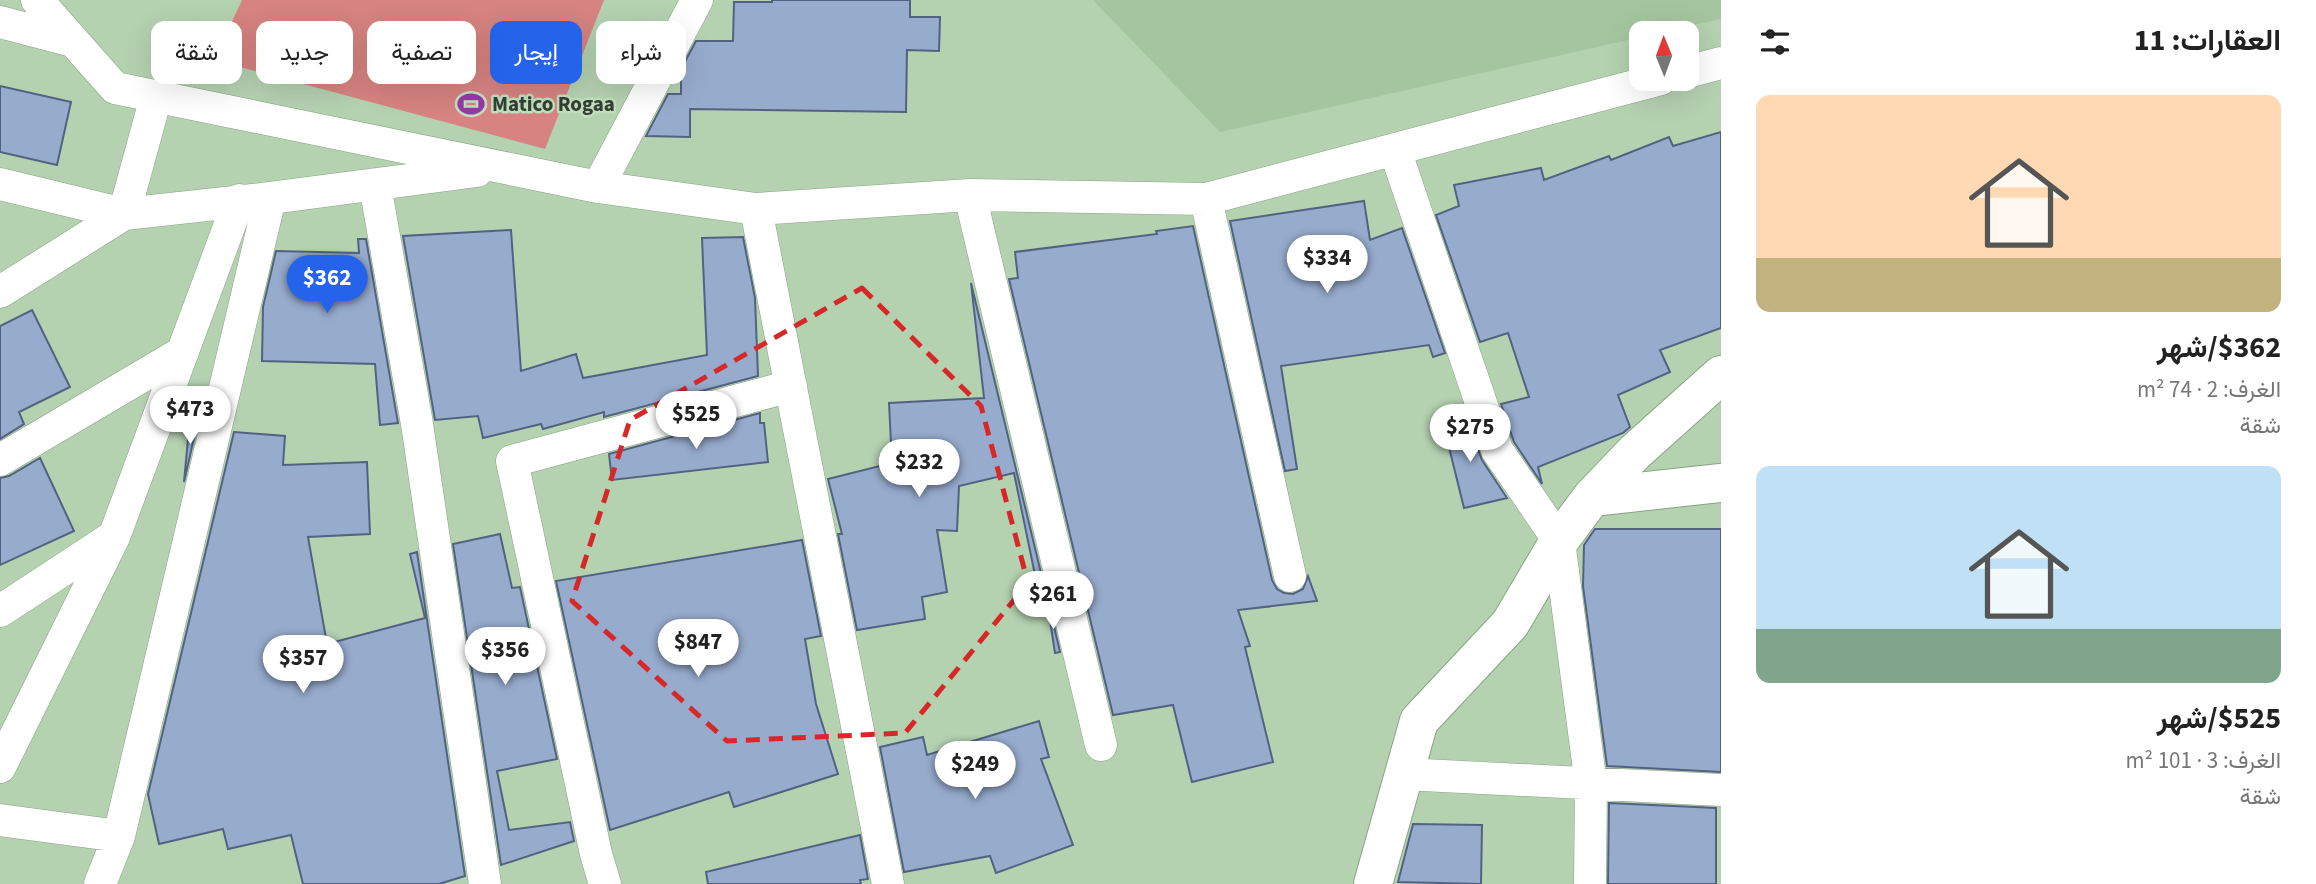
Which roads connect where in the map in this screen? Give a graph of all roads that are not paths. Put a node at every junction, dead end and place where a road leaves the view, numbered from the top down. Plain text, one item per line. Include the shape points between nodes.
1 (37, 0) edge
2 (697, 0) edge
3 (0, 22) edge
4 (73, 41) junction
5 (1721, 63) edge
6 (1699, 69) edge
7 (1629, 88) edge
8 (156, 97) junction
9 (1395, 150) junction
10 (500, 168) junction
11 (0, 184) edge
12 (375, 185) junction
13 (598, 187) junction
14 (970, 195) junction
15 (271, 198) junction
16 (1206, 199) junction
17 (239, 200) junction
18 (756, 209) junction
19 (124, 214) junction
20 (0, 292) edge
21 (183, 352) junction
22 (1721, 375) edge
23 (791, 386) junction
24 (0, 460) edge
25 (1721, 483) edge
26 (1592, 497) junction
27 (114, 537) junction
28 (1559, 541) junction
29 (1290, 576) dead end
30 (0, 611) edge
31 (1101, 745) dead end
32 (0, 767) edge
33 (1403, 775) junction
34 (1591, 785) junction
35 (1721, 790) edge
36 (0, 820) edge
37 (119, 836) junction
38 (100, 884) edge
39 (485, 884) edge
40 (605, 884) edge
41 (888, 884) edge
42 (1373, 884) edge
43 (1590, 884) edge

1 - 4 street
2 - 13 street
3 - 4 street
4 - 8 street via 115,88
5 - 6 street
7 - 9 street
8 - 10 street
8 - 19 street
9 - 16 street
9 - 28 street via 1497,450
10 - 12 street
10 - 13 street
11 - 19 street
12 - 15 street
12 - 39 street via 417,424
13 - 18 street
14 - 16 street
14 - 18 street
14 - 31 street
15 - 17 street
15 - 37 street
16 - 29 street
17 - 19 street
17 - 21 street
18 - 23 street
19 - 20 street
21 - 24 street
21 - 27 street
22 - 26 street
23 - 40 street via 512,461
23 - 41 street
25 - 26 street
26 - 28 street
27 - 30 street
27 - 32 street
28 - 33 street via 1510,624 1419,721
28 - 34 street
33 - 34 street
33 - 42 street
34 - 35 street
34 - 43 street
36 - 37 street
37 - 38 street

